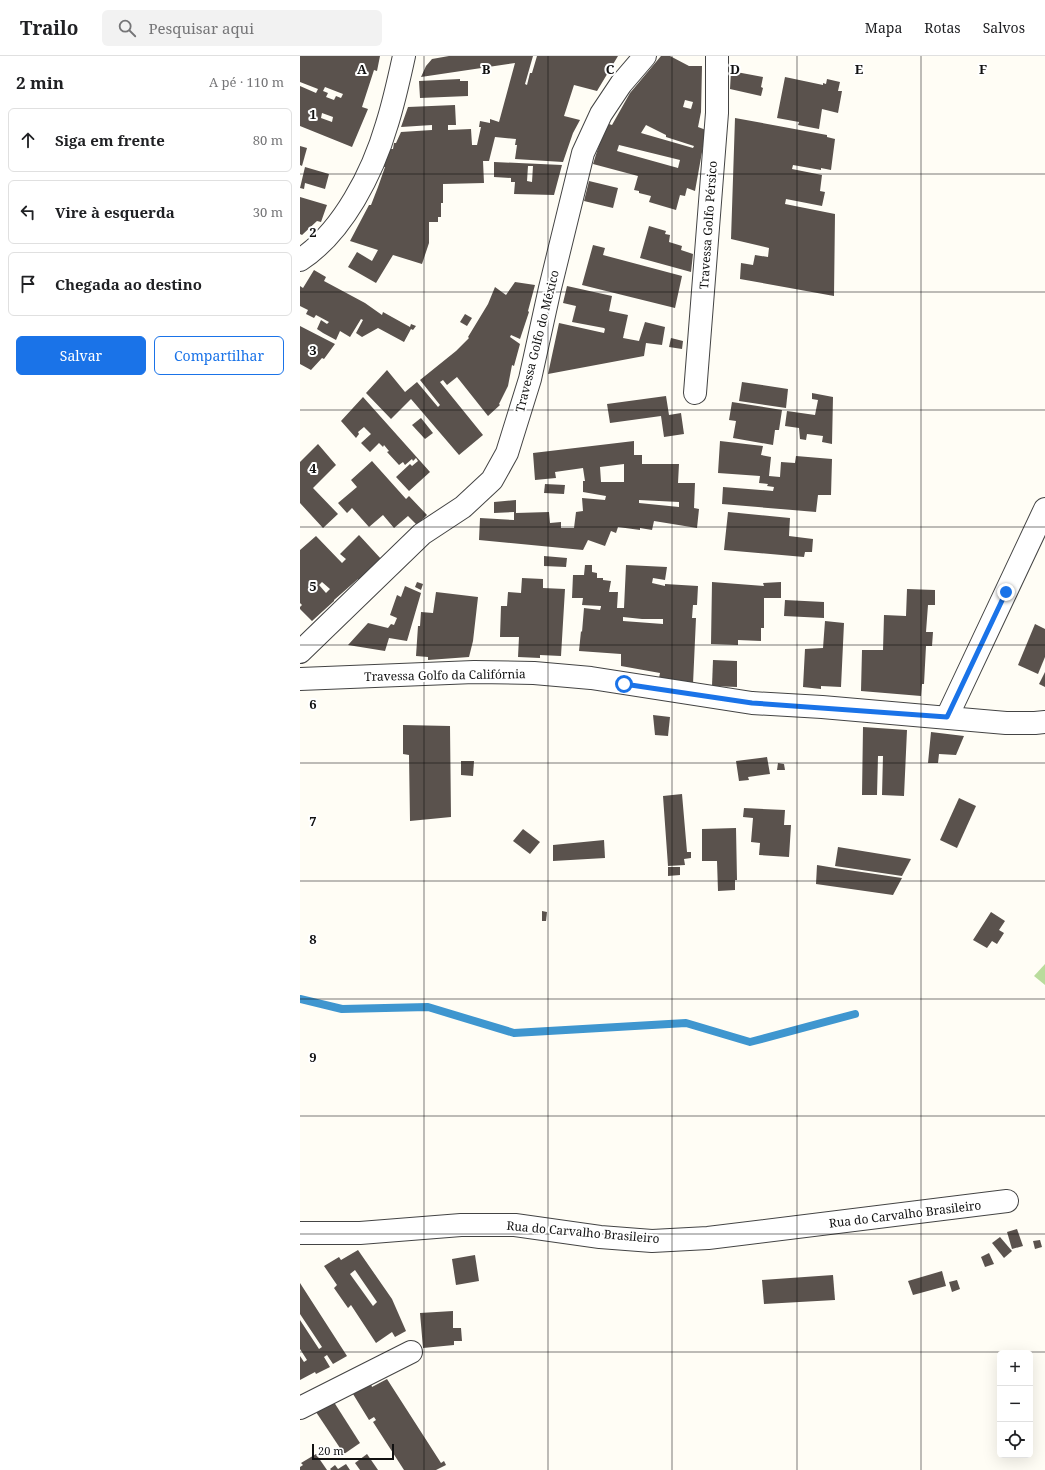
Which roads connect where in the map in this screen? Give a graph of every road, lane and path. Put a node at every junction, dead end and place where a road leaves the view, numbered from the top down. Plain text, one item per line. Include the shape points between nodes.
1 (404, 56) edge
2 (645, 56) edge
3 (717, 56) edge
4 (300, 260) edge
5 (695, 393) dead end
6 (1045, 509) edge
7 (300, 652) edge
8 (300, 679) edge
9 (947, 717) junction
10 (1045, 722) edge
11 (1007, 1201) dead end
12 (300, 1234) edge
13 (411, 1352) dead end
14 (300, 1408) edge

1 - 4 street via 387,125 368,175 328,237
2 - 7 street, Travessa Golfo do México via 621,84 601,114 582,153 530,379 507,453 492,480 463,507 422,534
3 - 5 street, Travessa Golfo Pérsico via 716,113
6 - 9 street
8 - 9 street, Travessa Golfo da Califórnia via 474,672 534,674 591,678 752,703
9 - 10 street, Travessa Golfo da Califórnia via 1006,723
11 - 12 street, Rua do Carvalho Brasileiro via 724,1236 652,1241 514,1225 461,1225 360,1233
13 - 14 street

